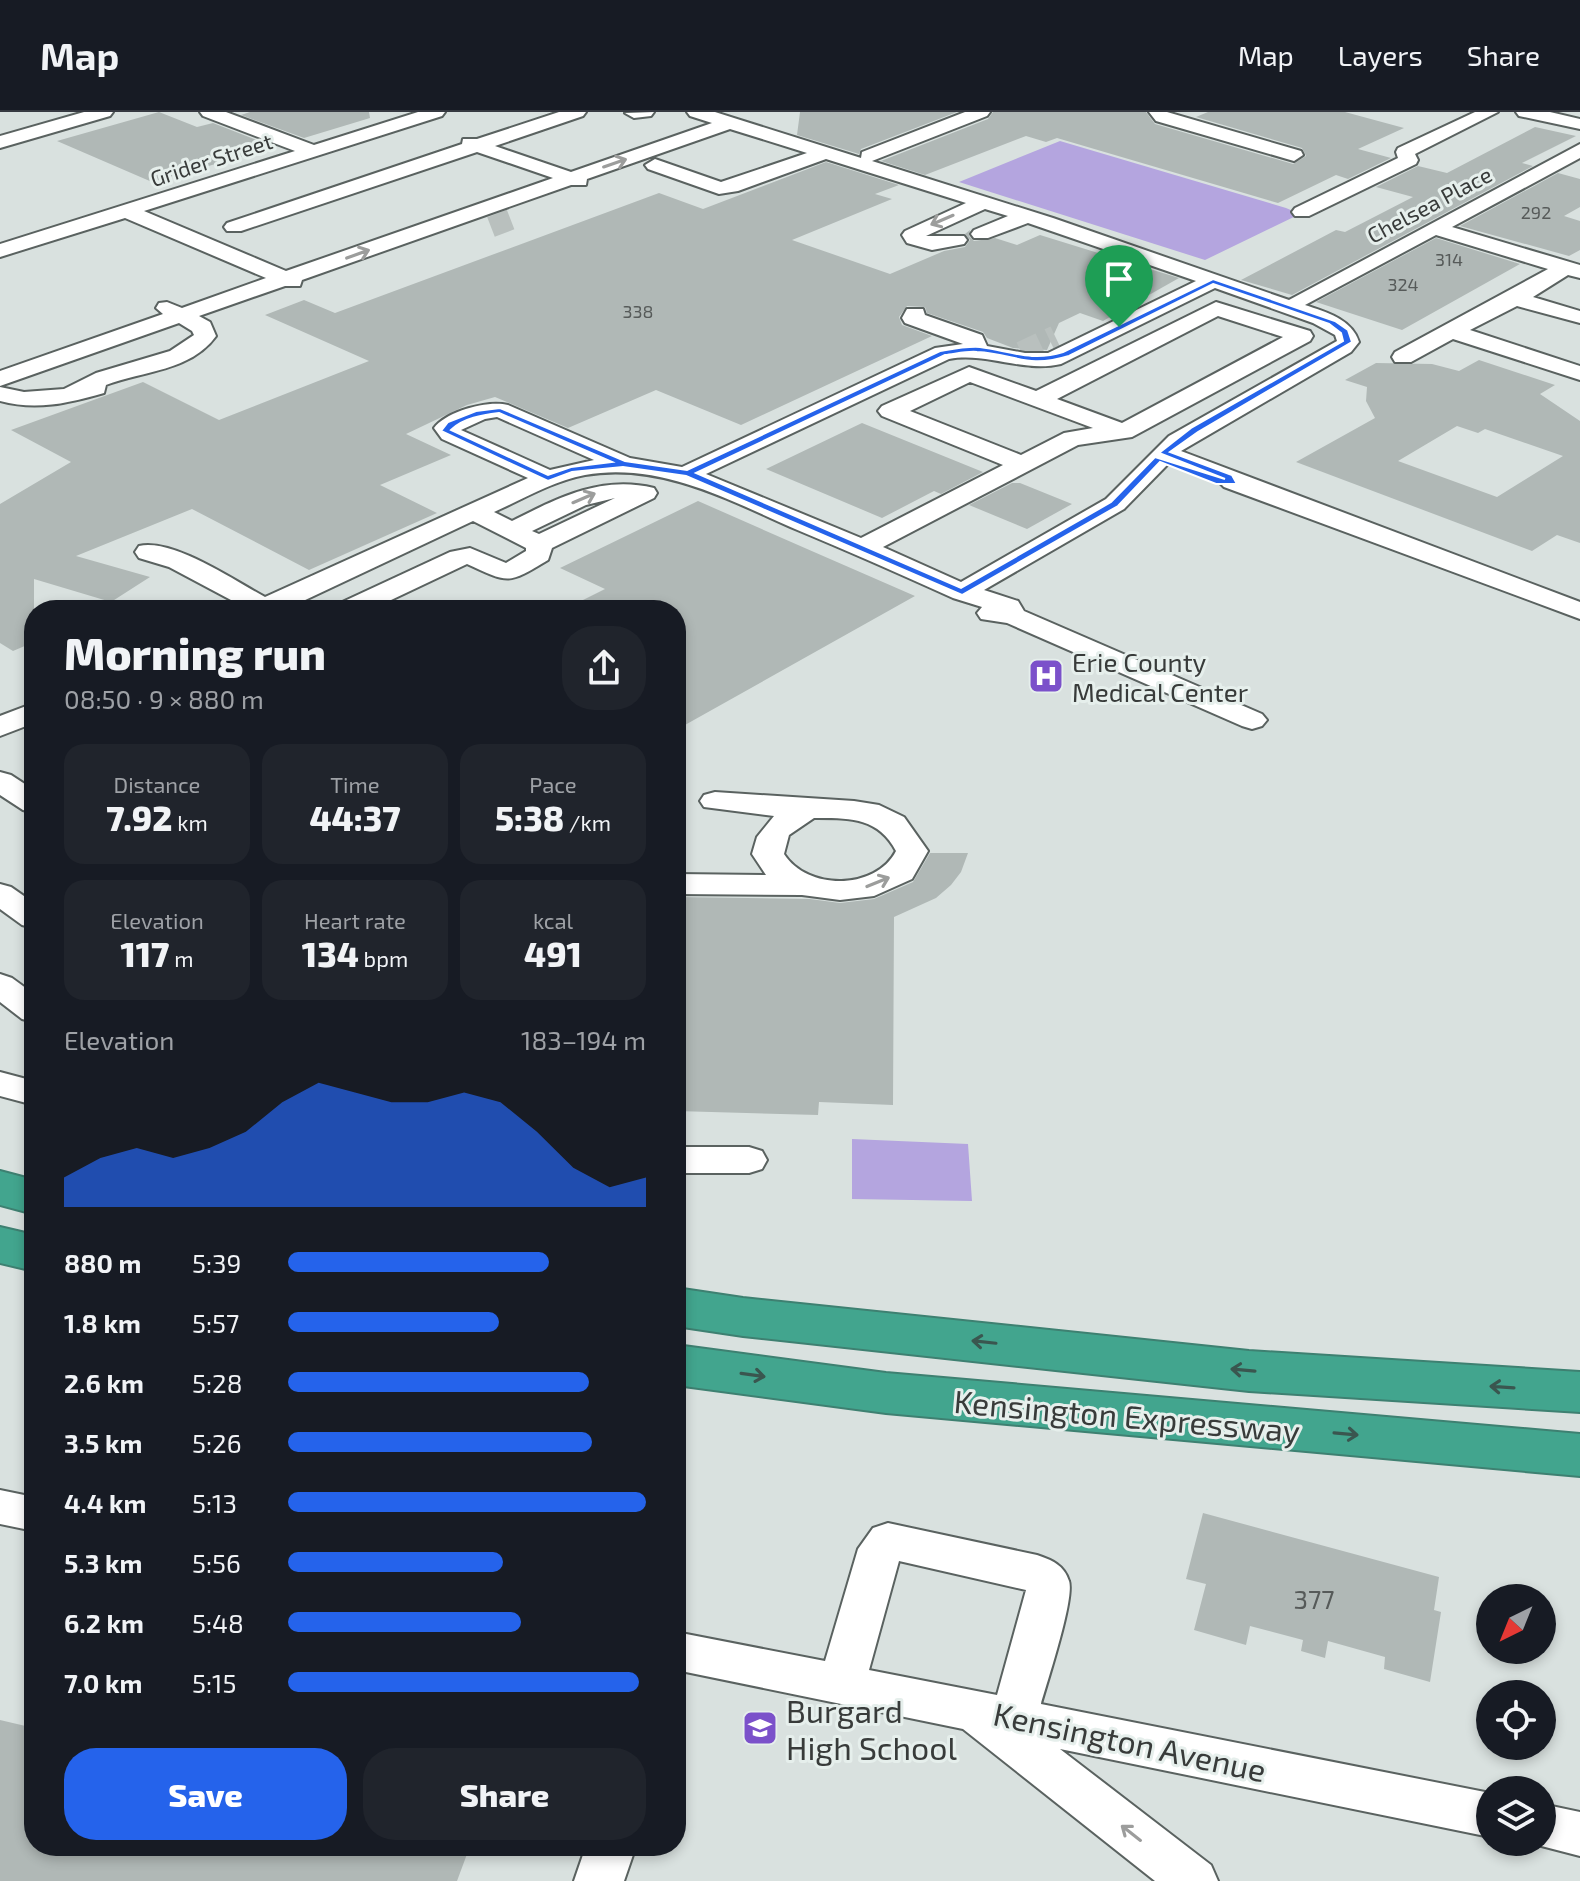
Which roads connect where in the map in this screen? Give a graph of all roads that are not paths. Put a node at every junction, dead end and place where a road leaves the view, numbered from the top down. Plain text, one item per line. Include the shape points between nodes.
1 (104, 112) edge
2 (209, 112) edge
3 (436, 112) edge
4 (577, 112) edge
5 (696, 112) edge
6 (981, 112) edge
7 (1158, 112) edge
8 (1489, 112) edge
9 (1525, 112) edge
10 (729, 123) junction
11 (1580, 124) edge
12 (447, 135) dead end
13 (783, 140) junction
14 (0, 142) edge
15 (477, 145) junction
16 (730, 145) dead end
17 (1580, 150) edge
18 (313, 151) junction
19 (824, 153) junction
20 (1294, 155) dead end
21 (869, 156) dead end
22 (791, 166) junction
23 (572, 178) junction
24 (712, 185) junction
25 (681, 196) dead end
26 (984, 202) junction
27 (126, 211) junction
28 (1302, 212) dead end
29 (1027, 216) junction
30 (517, 217) tunnel mouth
31 (234, 227) dead end
32 (491, 227) tunnel mouth
33 (1434, 228) junction
34 (981, 234) dead end
35 (957, 240) dead end
36 (257, 244) dead end
37 (208, 247) junction
38 (0, 251) edge
39 (281, 254) dead end
40 (257, 268) junction
41 (1573, 270) edge
42 (284, 279) junction
43 (1213, 281) junction
44 (1515, 298) junction
45 (1300, 300) dead end
46 (156, 302) dead end
47 (915, 314) dead end
48 (181, 316) junction
49 (1576, 317) dead end
50 (1124, 325) junction
51 (1453, 332) junction
52 (1055, 336) tunnel mouth
53 (977, 349) junction
54 (1268, 357) junction
55 (1403, 357) dead end
56 (1305, 369) junction
57 (1580, 373) edge
58 (0, 379) edge
59 (1203, 392) junction
60 (0, 394) edge
61 (1037, 400) junction
62 (1241, 404) junction
63 (1124, 432) junction
64 (1161, 456) junction
65 (623, 464) junction
66 (1023, 464) junction
67 (689, 473) junction
68 (548, 478) junction
69 (474, 512) junction
70 (513, 530) junction
71 (539, 544) junction
72 (862, 548) junction
73 (148, 552) dead end
74 (962, 592) junction
75 (248, 600) edge
76 (283, 600) edge
77 (369, 600) edge
78 (1580, 611) edge
79 (24, 716) edge
80 (1252, 720) dead end
81 (0, 727) edge
82 (0, 781) edge
83 (24, 797) edge
84 (715, 801) dead end
85 (809, 809) junction
86 (686, 884) edge
87 (802, 885) junction
88 (0, 894) edge
89 (24, 911) edge
90 (0, 985) edge
91 (24, 1003) edge
92 (0, 1084) edge
93 (24, 1090) edge
94 (686, 1160) edge
95 (749, 1160) dead end
96 (0, 1188) edge
97 (24, 1194) edge
98 (0, 1245) edge
99 (24, 1251) edge
100 (686, 1308) edge
101 (686, 1366) edge
102 (1580, 1392) edge
103 (1580, 1455) edge
104 (0, 1507) edge
105 (24, 1512) edge
106 (686, 1656) edge
107 (842, 1682) junction
108 (993, 1713) junction
109 (1476, 1812) edge
110 (1556, 1829) edge
111 (1580, 1834) edge
112 (608, 1856) edge
113 (599, 1881) edge
114 (1193, 1881) edge

1 - 14 street
2 - 18 street
3 - 18 street, Grider Street
4 - 15 street
5 - 10 street
6 - 21 street
7 - 20 street
8 - 28 street via 1405,152 1409,160
9 - 11 street
10 - 13 street
23 -> 10 street
12 - 15 street
13 - 19 street
13 - 22 street via 758,155
15 - 23 street
15 - 31 street
16 - 24 street via 720,142 655,165
17 - 33 street, Chelsea Place
18 - 27 street, Grider Street
19 - 22 street
19 - 26 street
22 - 24 street via 731,187
23 - 30 street via 586,184 585,191
42 -> 23 street
24 - 25 street
26 - 29 street
26 -> 35 street via 912,235 926,244
27 - 37 street
27 - 38 street, Grider Street
29 - 34 street
29 - 43 street
32 - 42 street via 333,283
33 - 41 street
33 - 45 street, Chelsea Place
36 - 37 street
37 - 40 street
39 - 40 street
40 - 42 street
41 - 44 street
42 - 48 street
43 - 50 street
43 - 56 street via 1321,318 1345,332 1348,342 1343,347
44 - 49 street
44 - 51 street
46 - 48 street
47 - 53 street via 916,319 974,340
48 - 58 street
48 - 60 street via 204,330 201,342 188,350 102,384 35,400
50 - 52 street via 1077,328
50 - 53 street via 1053,359
51 - 55 street
51 - 57 street
53 - 67 street via 943,353
54 - 56 street via 1272,363
54 - 59 street
54 - 61 street via 1302,336 1216,308
56 - 62 street
59 - 62 street
59 - 63 street
61 - 63 street
61 - 66 street via 969,374 890,411
62 - 64 street
63 - 66 street via 1072,438
64 - 74 street via 1115,504
64 - 78 street
65 - 67 street
65 - 68 street
65 - 68 street via 509,414 484,411 446,431
66 - 72 street
67 - 72 street
68 - 69 street
69 - 70 street
69 - 76 street
70 - 71 street
70 -> 71 street via 595,492 645,493
71 - 77 street via 539,554 507,573 479,559 459,558
72 - 74 street
73 - 75 street via 178,561
74 - 80 street via 975,606 995,615 1013,616
79 - 81 street
82 - 83 street
84 - 85 street
85 - 87 street via 770,836 768,854 779,871
87 -> 85 street via 840,890 874,886 901,872 912,851 904,830 880,815 846,808
86 - 87 street
88 - 89 street
90 - 91 street
92 - 93 street
94 - 95 street
96 - 97 highway
98 - 99 highway
102 -> 100 highway, Kensington Expressway via 1249,1371
101 -> 103 highway, Kensington Expressway via 886,1393
104 - 105 street
106 - 107 street, Kensington Avenue
107 - 108 street, Kensington Avenue
107 - 108 street via 880,1549 888,1541 1037,1573 1047,1581 1049,1591
108 - 109 street, Kensington Avenue
114 -> 108 street
110 - 111 street
112 - 113 street

